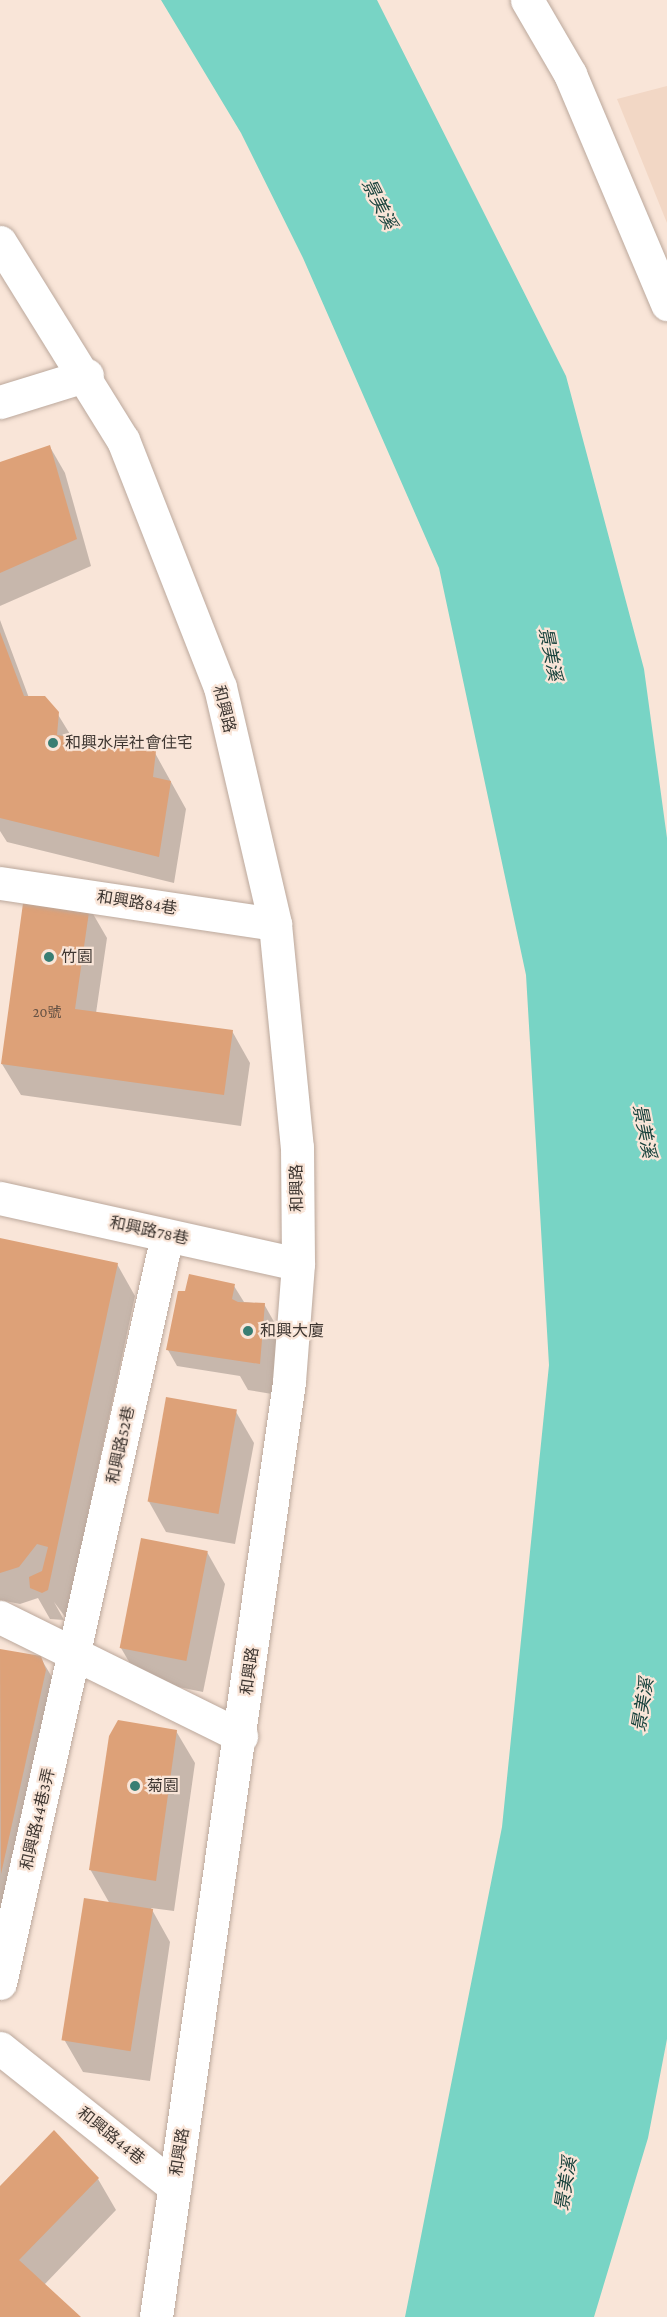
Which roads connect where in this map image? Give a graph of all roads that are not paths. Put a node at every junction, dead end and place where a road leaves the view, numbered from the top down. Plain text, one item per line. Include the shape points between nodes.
1 (527, 0) edge
2 (0, 242) edge
3 (667, 304) edge
4 (87, 375) junction
5 (0, 402) edge
6 (0, 883) edge
7 (275, 924) junction
8 (0, 1198) edge
9 (167, 1234) junction
10 (298, 1264) junction
11 (0, 1617) edge
12 (75, 1655) junction
13 (241, 1737) junction
14 (0, 1983) edge
15 (0, 2048) edge
16 (175, 2187) junction
17 (156, 2317) edge

1 - 3 street via 570,74
2 - 4 street, 和興路
4 - 5 street
4 - 7 street, 和興路 via 123,440 220,687
6 - 7 street, 和興路84巷
7 - 10 street, 和興路 via 297,1147
8 - 9 street, 和興路78巷
9 - 10 street, 和興路78巷
9 - 12 street, 和興路52巷
10 - 13 street, 和興路 via 289,1382
11 - 12 street
12 - 13 street
12 - 14 street, 和興路44巷3弄
13 - 16 street, 和興路
15 - 16 street, 和興路44巷
16 - 17 street

